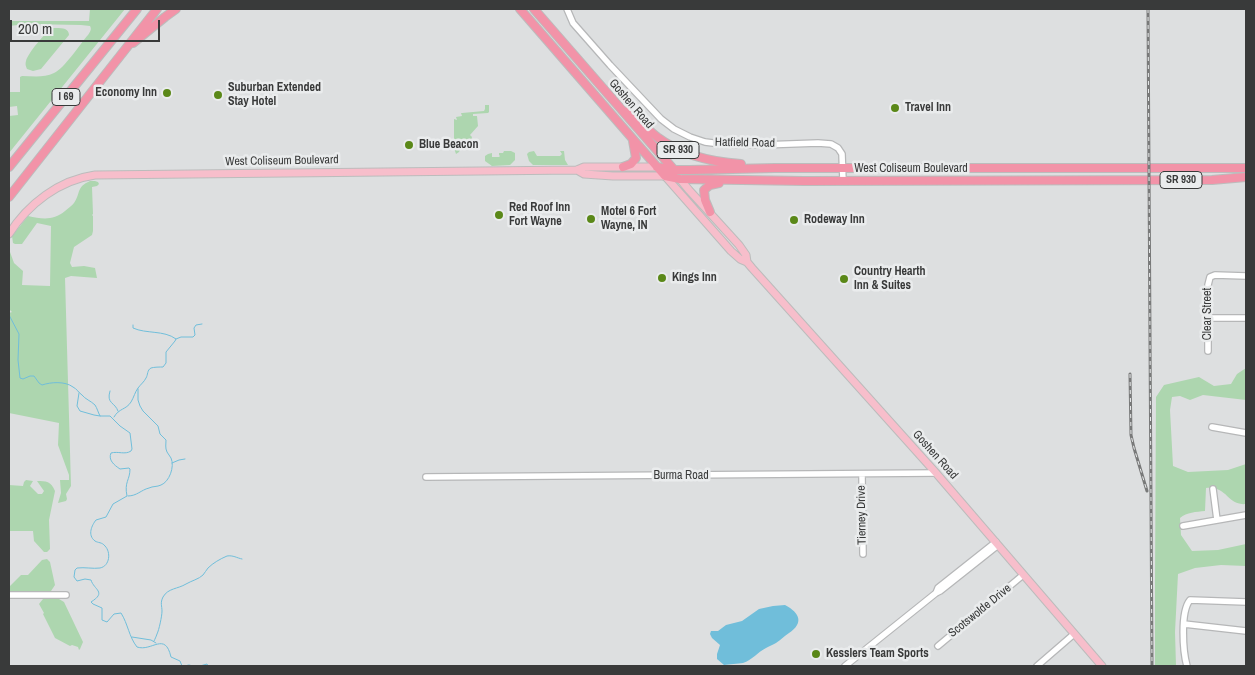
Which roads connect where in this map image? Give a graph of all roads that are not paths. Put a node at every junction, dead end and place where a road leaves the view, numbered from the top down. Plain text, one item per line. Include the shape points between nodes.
1 (130, 9) edge
2 (137, 9) edge
3 (156, 9) edge
4 (176, 9) edge
5 (520, 9) edge
6 (534, 9) edge
7 (567, 9) edge
8 (123, 26) junction
9 (122, 52) junction
10 (602, 88) junction
11 (633, 139) junction
12 (9, 167) edge
13 (623, 167) junction
14 (657, 167) junction
15 (843, 167) junction
16 (775, 168) junction
17 (1246, 168) edge
18 (577, 170) junction
19 (673, 170) junction
20 (665, 176) junction
21 (1246, 177) edge
22 (680, 179) junction
23 (731, 180) junction
24 (843, 181) junction
25 (9, 197) edge
26 (710, 212) junction
27 (9, 234) edge
28 (747, 262) junction
29 (1246, 276) edge
30 (1208, 318) junction
31 (1246, 318) edge
32 (1208, 351) dead end
33 (1212, 427) dead end
34 (1246, 433) edge
35 (936, 473) junction
36 (862, 475) junction
37 (426, 477) dead end
38 (1213, 489) dead end
39 (1246, 515) edge
40 (1217, 520) junction
41 (1183, 526) dead end
42 (997, 544) junction
43 (863, 554) dead end
44 (1023, 576) junction
45 (66, 594) dead end
46 (9, 595) edge
47 (1246, 602) edge
48 (1184, 624) junction
49 (1246, 631) edge
50 (1074, 634) junction
51 (938, 646) dead end
52 (845, 666) edge
53 (1037, 666) edge
54 (1102, 666) edge
55 (1187, 666) edge

1 - 8 highway
2 - 8 highway, I 69
3 - 9 highway, I 69
4 - 9 highway
5 - 11 highway, SR 930
6 - 10 highway, Goshen Road / SR 930
7 - 15 street, Hatfield Road via 573,23 610,65 661,119 674,128 690,137 720,144 831,144 840,150
8 - 12 highway, I 69
9 - 25 highway, I 69
10 - 16 highway, SR 930 via 658,138 684,153 731,164
10 - 19 highway, Goshen Road
11 - 13 highway via 636,158
11 - 14 highway, SR 930
13 - 14 main road, West Coliseum Boulevard
13 - 18 main road, West Coliseum Boulevard via 584,167
14 - 19 highway, West Coliseum Boulevard
14 - 20 highway, SR 930
15 - 16 highway, West Coliseum Boulevard / SR 930
15 - 17 highway, West Coliseum Boulevard / SR 930
15 - 24 street
16 - 19 highway, West Coliseum Boulevard
18 - 20 main road, West Coliseum Boulevard via 584,174 612,176
18 - 27 main road, West Coliseum Boulevard via 93,175 66,184 41,198
19 - 22 highway, Goshen Road
20 - 22 highway, West Coliseum Boulevard / SR 930
20 - 28 main road, Goshen Road via 740,259
21 - 24 highway, West Coliseum Boulevard / SR 930 via 1212,180
22 - 23 highway, West Coliseum Boulevard / SR 930
22 - 26 main road, Goshen Road
23 - 24 highway, West Coliseum Boulevard / SR 930
23 - 26 highway via 710,185 704,190 704,200
26 - 28 main road, Goshen Road via 739,245
28 - 35 main road, Goshen Road
29 - 30 street, Clear Street via 1210,277
30 - 31 street
30 - 32 street, Clear Street
33 - 34 street
35 - 36 street, Burma Road
35 - 42 main road, Goshen Road
36 - 37 street, Burma Road
36 - 43 street, Tierney Drive
38 - 40 street
39 - 40 street
40 - 41 street
42 - 44 main road, Goshen Road
42 - 52 street
44 - 50 main road, Goshen Road
44 - 51 street, Scotswolde Drive
45 - 46 street
47 - 48 street via 1190,600
48 - 49 street
48 - 55 street
50 - 53 street
50 - 54 main road, Goshen Road

